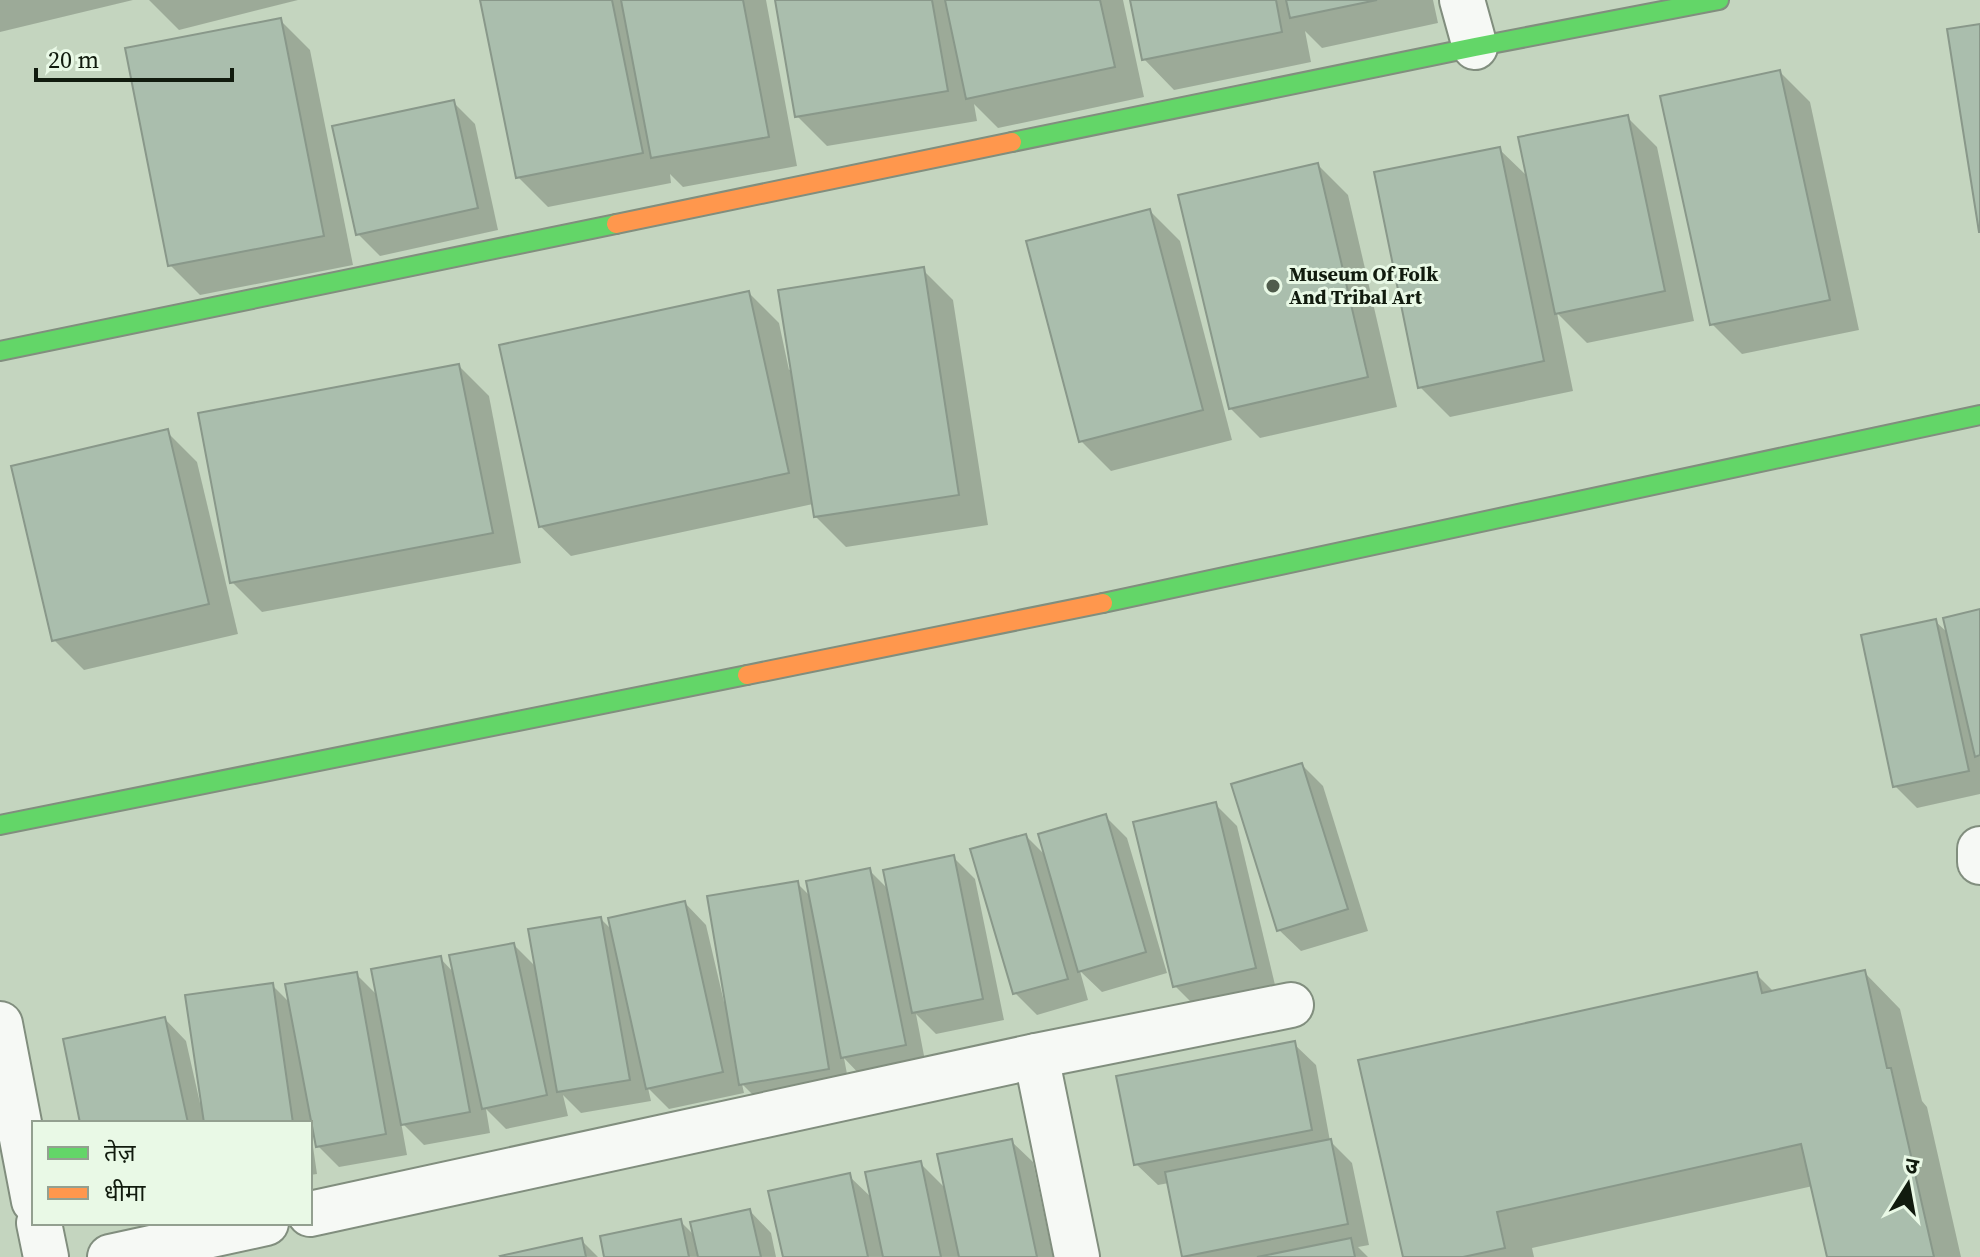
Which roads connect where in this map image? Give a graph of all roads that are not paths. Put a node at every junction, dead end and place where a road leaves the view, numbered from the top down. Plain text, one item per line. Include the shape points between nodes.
1 (1462, 0) edge
2 (1719, 0) edge
3 (1475, 47) junction
4 (0, 351) edge
5 (1980, 415) edge
6 (0, 825) edge
7 (1980, 849) edge
8 (1980, 862) edge
9 (1291, 1005) dead end
10 (0, 1024) edge
11 (1036, 1056) junction
12 (32, 1191) edge
13 (312, 1214) edge
14 (39, 1225) edge
15 (257, 1225) edge
16 (46, 1257) edge
17 (110, 1257) edge
18 (1077, 1257) edge

1 - 3 street
2 - 3 street
3 - 4 street
5 - 6 street via 1143,595
7 - 8 street
9 - 11 street
10 - 12 street
11 - 13 street
11 - 18 street
14 - 16 street
15 - 17 street

